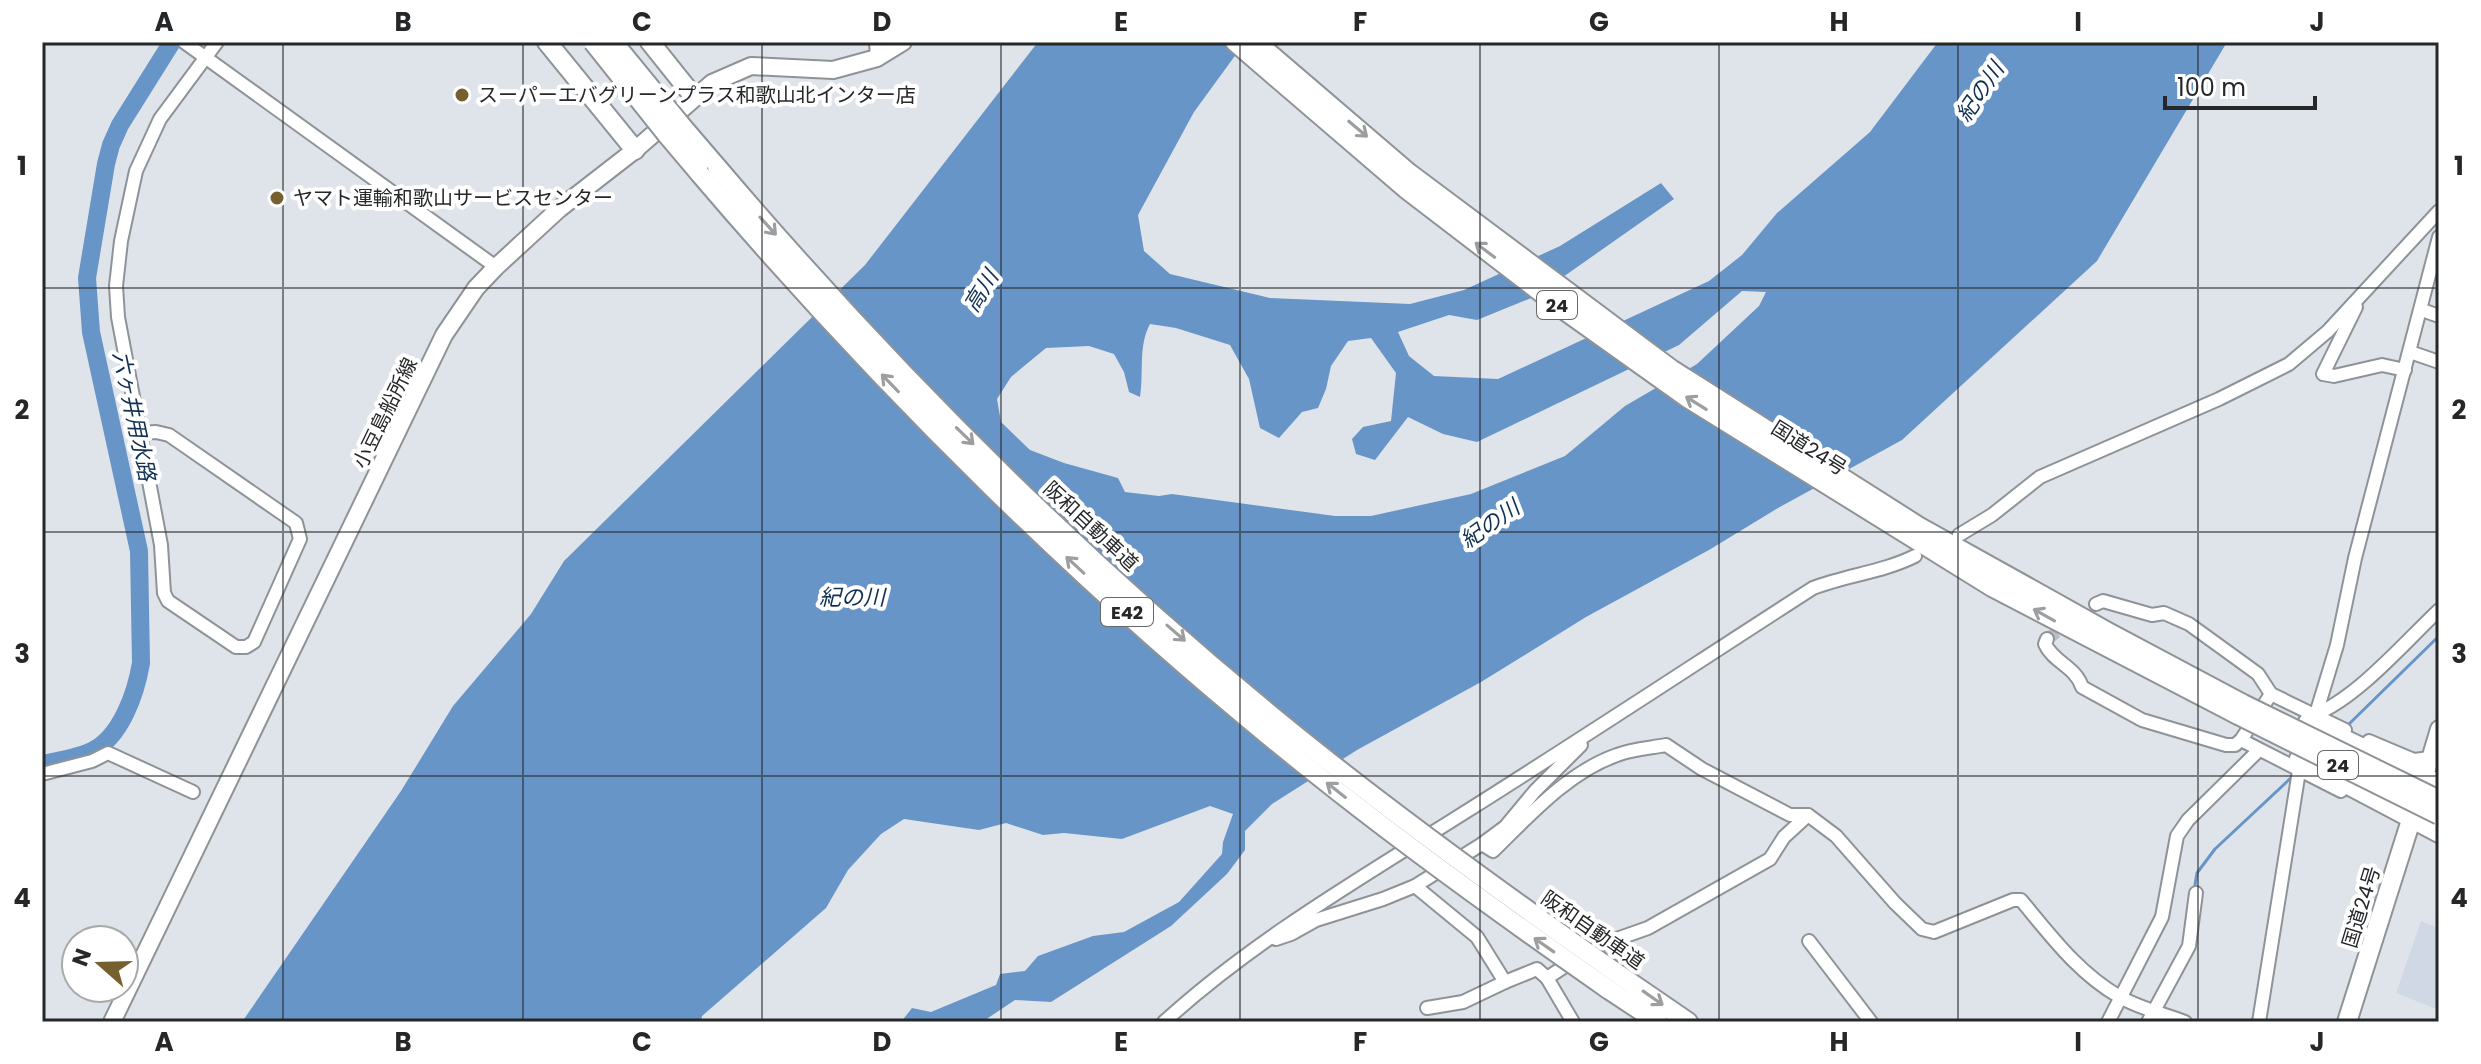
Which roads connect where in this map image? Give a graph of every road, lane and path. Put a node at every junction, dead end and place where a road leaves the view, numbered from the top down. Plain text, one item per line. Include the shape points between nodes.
1 (184, 42) edge
2 (217, 42) edge
3 (547, 42) edge
4 (593, 42) edge
5 (613, 42) edge
6 (650, 42) edge
7 (903, 42) edge
8 (1235, 42) edge
9 (1256, 42) edge
10 (877, 50) edge
11 (205, 57) junction
12 (694, 97) junction
13 (674, 130) junction
14 (635, 150) junction
15 (2439, 211) edge
16 (2439, 237) edge
17 (2439, 254) edge
18 (496, 267) junction
19 (2431, 267) junction
20 (2359, 300) junction
21 (2422, 310) junction
22 (2439, 316) edge
23 (2410, 352) junction
24 (2439, 362) edge
25 (2405, 370) junction
26 (139, 433) junction
27 (1911, 530) junction
28 (1959, 535) dead end
29 (1915, 556) dead end
30 (2096, 604) tunnel mouth
31 (2439, 610) edge
32 (2047, 639) dead end
33 (2271, 694) junction
34 (2241, 715) junction
35 (2312, 718) junction
36 (1597, 729) junction
37 (2439, 729) edge
38 (2259, 750) junction
39 (2299, 765) junction
40 (42, 774) edge
41 (2433, 774) edge
42 (193, 792) dead end
43 (2439, 800) edge
44 (1808, 815) junction
45 (2439, 815) edge
46 (2405, 820) junction
47 (2439, 833) edge
48 (2439, 841) edge
49 (1482, 844) junction
50 (1415, 886) junction
51 (2196, 893) dead end
52 (1269, 941) junction
53 (1809, 941) dead end
54 (1547, 978) junction
55 (1505, 982) junction
56 (1613, 982) junction
57 (2120, 997) junction
58 (1427, 1008) dead end
59 (2151, 1012) edge
60 (112, 1022) edge
61 (1164, 1022) edge
62 (1573, 1022) edge
63 (1658, 1022) edge
64 (1688, 1022) edge
65 (1871, 1022) edge
66 (2108, 1022) edge
67 (2185, 1022) edge
68 (2259, 1022) edge
69 (2347, 1022) edge

1 - 11 street
2 - 11 street
3 - 14 highway
4 - 13 highway, 阪和自動車道 / E42, bridge
5 - 13 highway, 阪和自動車道 / E42, bridge
6 - 12 highway
7 - 10 main road, 小豆島船所線
27 -> 8 highway, 国道24号 / 24 via 1686,397 1564,310 1405,188
9 -> 27 highway, 国道24号 / 24 via 1409,173 1612,327
10 - 12 main road, 小豆島船所線 via 833,70 751,66
11 - 18 street
11 - 26 street via 147,144 121,241 118,317
12 - 14 main road, 小豆島船所線
13 - 56 highway, 阪和自動車道 / E42, bridge via 806,293 920,415 1118,605 1314,773 1424,859
14 - 18 main road, 小豆島船所線
15 - 20 street
16 - 19 street
17 - 19 street
18 - 60 main road, 小豆島船所線 via 444,335
19 - 21 street
20 - 25 street via 2323,374 2382,365
20 - 28 street via 2289,364 2040,477
21 - 22 street
21 - 23 street
23 - 24 street
23 - 25 street
25 - 35 street via 2337,645
26 - 26 street via 169,435 296,523 300,539 254,642 246,647 236,647 168,601
27 - 34 highway, 国道24号 / 24 via 2108,632
34 -> 27 highway, 国道24号 / 24 via 1992,587
29 - 36 street via 1885,570 1813,588
30 - 33 street via 2164,613 2189,624 2258,674
31 - 35 street via 2361,683
32 - 34 street via 2048,651 2079,677 2082,687 2142,720 2235,745
33 - 34 street
33 - 35 street
34 - 35 highway
34 - 38 street
34 - 39 highway
34 - 43 highway, 国道24号 / 24, bridge
34 - 45 highway, 国道24号 / 24, bridge
35 - 41 highway
36 - 49 street via 1505,827
36 - 52 street via 1309,910
37 - 41 main road
38 - 39 street
38 - 57 street via 2177,836 2162,917
39 - 46 highway
39 - 68 street
40 - 42 street via 108,753
41 - 46 highway, 国道24号
44 - 49 street via 1790,815 1666,745 1600,762 1550,796 1493,851
44 - 54 street via 1770,859 1648,928 1594,947
44 - 57 street via 1836,836 1922,929 1934,932 2021,900 2073,961
46 - 47 highway
46 - 48 street
46 - 69 highway, 国道24号
49 - 50 street
50 - 52 street
50 - 55 street via 1477,937
51 - 59 street via 2189,946
52 - 61 street
53 - 65 street
54 - 55 street via 1537,969
54 - 62 street
55 - 58 street via 1463,1002
56 - 63 highway, 阪和自動車道 / E42
56 -> 64 highway, 阪和自動車道 / E42
57 - 59 street
57 - 66 street
59 - 67 street

